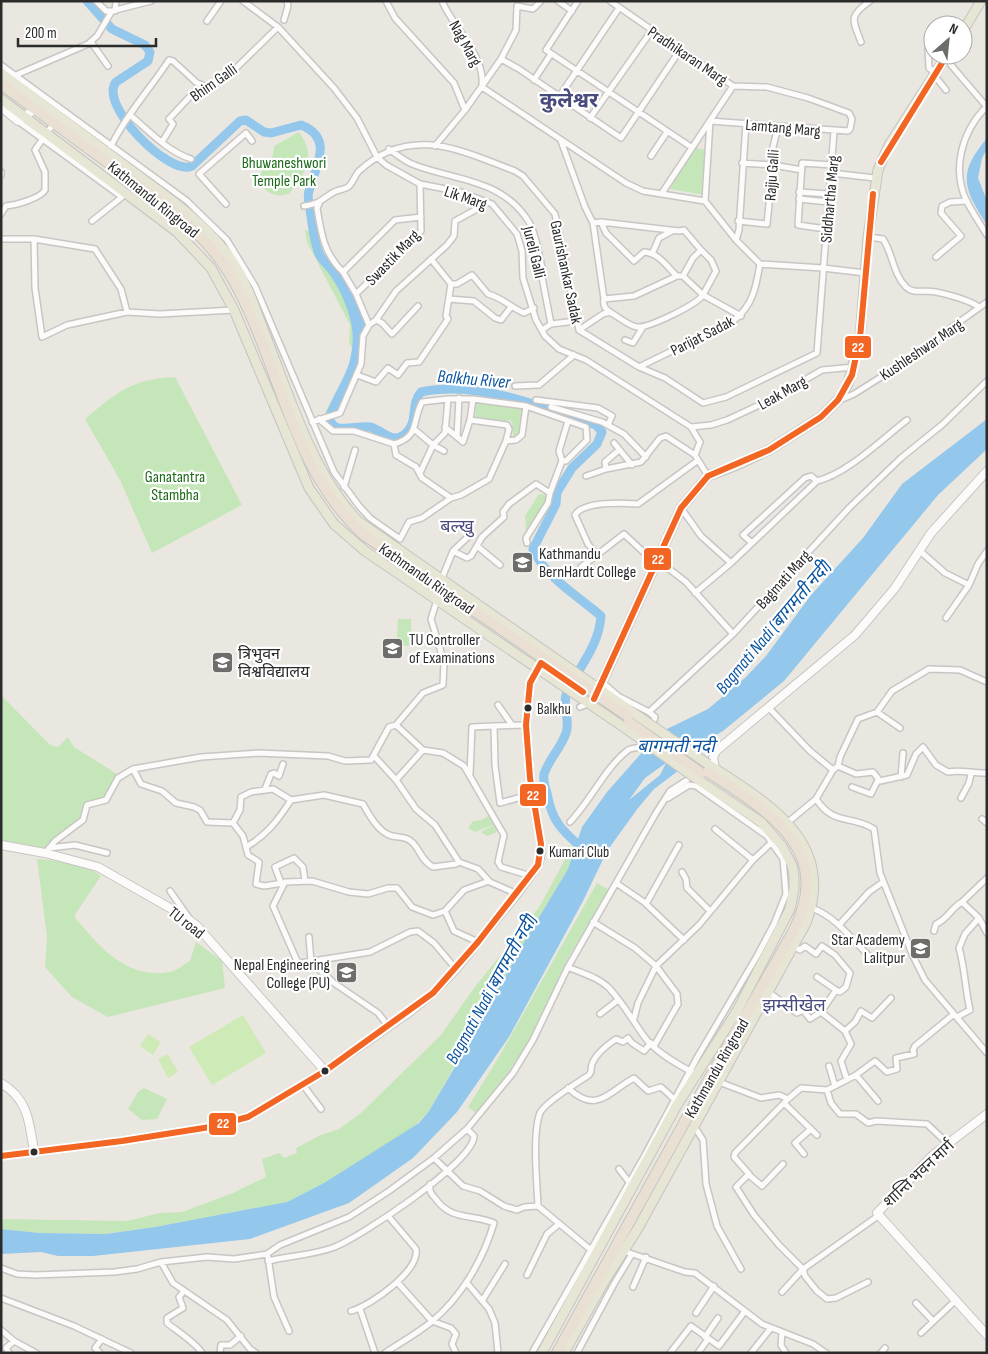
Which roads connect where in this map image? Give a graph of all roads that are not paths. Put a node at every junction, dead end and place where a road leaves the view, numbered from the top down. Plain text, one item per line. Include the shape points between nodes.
1 (96, 1) edge
2 (116, 1) edge
3 (151, 1) edge
4 (221, 1) edge
5 (244, 1) edge
6 (287, 1) edge
7 (386, 1) edge
8 (442, 1) edge
9 (541, 1) edge
10 (558, 1) edge
11 (578, 1) edge
12 (610, 1) edge
13 (870, 1) edge
14 (981, 1) edge
15 (619, 8) junction
16 (572, 11) junction
17 (113, 12) junction
18 (973, 15) edge
19 (284, 20) dead end
20 (207, 21) dead end
21 (278, 27) junction
22 (652, 30) junction
23 (93, 40) junction
24 (861, 42) dead end
25 (680, 50) junction
26 (551, 54) junction
27 (500, 59) junction
28 (1, 65) edge
29 (929, 65) edge
30 (940, 65) edge
31 (953, 65) edge
32 (108, 66) dead end
33 (578, 72) junction
34 (1, 73) edge
35 (935, 74) junction
36 (16, 75) junction
37 (534, 80) junction
38 (1, 84) edge
39 (733, 86) junction
40 (482, 87) junction
41 (209, 88) junction
42 (1, 90) edge
43 (946, 90) dead end
44 (608, 92) junction
45 (559, 97) junction
46 (1, 99) edge
47 (986, 106) edge
48 (465, 110) junction
49 (2, 111) edge
50 (639, 113) junction
51 (25, 116) junction
52 (130, 116) junction
53 (590, 118) junction
54 (710, 121) junction
55 (746, 123) junction
56 (850, 124) joint
57 (778, 127) junction
58 (834, 131) junction
59 (47, 132) junction
60 (666, 132) junction
61 (560, 140) junction
62 (252, 141) dead end
63 (162, 142) junction
64 (111, 146) junction
65 (436, 146) junction
66 (691, 147) junction
67 (389, 149) junction
68 (651, 156) dead end
69 (377, 157) junction
70 (191, 159) dead end
71 (742, 164) junction
72 (773, 165) junction
73 (832, 165) junction
74 (802, 170) junction
75 (832, 173) junction
76 (876, 178) junction
77 (420, 184) junction
78 (799, 192) junction
79 (171, 194) junction
80 (662, 194) junction
81 (830, 194) junction
82 (799, 199) junction
83 (480, 200) junction
84 (705, 201) junction
85 (966, 201) junction
86 (1, 202) edge
87 (828, 202) junction
88 (226, 204) dead end
89 (316, 204) junction
90 (6, 206) junction
91 (304, 206) dead end
92 (1, 214) edge
93 (421, 217) junction
94 (92, 221) dead end
95 (738, 221) junction
96 (601, 222) junction
97 (594, 223) junction
98 (826, 229) junction
99 (673, 231) junction
100 (987, 235) edge
101 (868, 237) junction
102 (1, 239) edge
103 (34, 240) junction
104 (736, 240) junction
105 (701, 250) junction
106 (652, 254) junction
107 (936, 257) dead end
108 (431, 259) junction
109 (760, 264) junction
110 (823, 268) junction
111 (343, 272) junction
112 (865, 273) junction
113 (677, 276) junction
114 (684, 276) junction
115 (451, 284) junction
116 (356, 294) junction
117 (703, 295) junction
118 (449, 299) junction
119 (604, 299) junction
120 (987, 302) edge
121 (418, 306) dead end
122 (511, 307) junction
123 (979, 307) junction
124 (534, 308) junction
125 (234, 310) junction
126 (127, 312) junction
127 (611, 312) junction
128 (741, 316) junction
129 (376, 320) junction
130 (576, 321) junction
131 (552, 324) junction
132 (369, 325) junction
133 (643, 326) junction
134 (542, 330) junction
135 (579, 330) junction
136 (625, 340) dead end
137 (574, 355) junction
138 (639, 367) junction
139 (854, 367) junction
140 (358, 376) junction
141 (987, 381) edge
142 (515, 386) dead end
143 (459, 398) junction
144 (448, 399) junction
145 (473, 399) junction
146 (536, 400) dead end
147 (838, 400) junction
148 (526, 406) junction
149 (555, 406) junction
150 (580, 407) junction
151 (577, 414) junction
152 (321, 419) junction
153 (470, 420) junction
154 (907, 420) dead end
155 (568, 421) junction
156 (312, 422) junction
157 (608, 425) junction
158 (445, 427) junction
159 (690, 427) junction
160 (414, 429) junction
161 (457, 437) junction
162 (506, 441) junction
163 (614, 443) dead end
164 (394, 444) junction
165 (434, 445) junction
166 (356, 450) dead end
167 (620, 450) junction
168 (444, 451) dead end
169 (695, 455) junction
170 (646, 457) junction
171 (562, 461) junction
172 (697, 461) junction
173 (632, 465) junction
174 (606, 469) junction
175 (987, 471) edge
176 (420, 473) junction
177 (586, 476) dead end
178 (708, 476) junction
179 (817, 482) junction
180 (344, 486) junction
181 (550, 493) junction
182 (451, 498) junction
183 (681, 508) junction
184 (471, 534) dead end
185 (527, 543) dead end
186 (752, 543) junction
187 (477, 546) junction
188 (391, 548) junction
189 (453, 551) junction
190 (920, 551) junction
191 (987, 551) edge
192 (597, 555) junction
193 (657, 562) junction
194 (731, 563) junction
195 (500, 565) dead end
196 (581, 567) dead end
197 (442, 578) junction
198 (969, 585) junction
199 (694, 593) junction
200 (437, 599) junction
201 (946, 618) dead end
202 (733, 634) junction
203 (543, 661) junction
204 (987, 682) edge
205 (596, 694) junction
206 (498, 705) dead end
207 (580, 707) dead end
208 (769, 708) junction
209 (649, 712) junction
210 (877, 712) junction
211 (396, 724) junction
212 (512, 725) junction
213 (526, 725) junction
214 (494, 726) junction
215 (900, 728) dead end
216 (423, 750) junction
217 (903, 753) dead end
218 (374, 756) junction
219 (283, 764) dead end
220 (835, 768) junction
221 (133, 769) junction
222 (705, 771) junction
223 (987, 773) edge
224 (470, 774) junction
225 (971, 774) junction
226 (901, 777) junction
227 (396, 780) junction
228 (687, 780) dead end
229 (878, 780) junction
230 (852, 787) dead end
231 (266, 789) junction
232 (532, 794) junction
233 (961, 798) dead end
234 (816, 799) junction
235 (291, 800) junction
236 (665, 800) junction
237 (500, 803) junction
238 (488, 806) junction
239 (570, 822) dead end
240 (788, 822) junction
241 (233, 823) junction
242 (716, 829) dead end
243 (772, 842) junction
244 (1, 845) edge
245 (679, 845) dead end
246 (246, 847) junction
247 (47, 851) junction
248 (107, 853) dead end
249 (753, 860) junction
250 (459, 862) junction
251 (682, 872) dead end
252 (530, 876) junction
253 (987, 878) edge
254 (305, 881) junction
255 (489, 881) junction
256 (883, 882) junction
257 (282, 883) junction
258 (616, 883) junction
259 (170, 891) dead end
260 (517, 894) junction
261 (962, 902) junction
262 (646, 904) junction
263 (811, 908) junction
264 (445, 911) junction
265 (710, 911) junction
266 (979, 918) junction
267 (190, 920) junction
268 (594, 922) junction
269 (839, 925) junction
270 (778, 926) junction
271 (934, 931) dead end
272 (987, 933) edge
273 (308, 938) dead end
274 (684, 940) junction
275 (478, 942) junction
276 (793, 946) junction
277 (869, 956) dead end
278 (311, 962) junction
279 (568, 966) junction
280 (656, 966) junction
281 (456, 969) junction
282 (817, 977) dead end
283 (836, 990) junction
284 (767, 991) junction
285 (891, 998) dead end
286 (618, 1000) junction
287 (752, 1012) junction
288 (821, 1012) junction
289 (600, 1014) dead end
290 (956, 1016) junction
291 (634, 1019) junction
292 (735, 1019) junction
293 (389, 1027) junction
294 (845, 1031) junction
295 (652, 1044) junction
296 (986, 1052) edge
297 (829, 1066) dead end
298 (325, 1071) junction
299 (693, 1073) junction
300 (856, 1075) junction
301 (847, 1080) junction
302 (719, 1082) junction
303 (1, 1083) edge
304 (303, 1085) junction
305 (835, 1086) junction
306 (568, 1088) junction
307 (827, 1090) junction
308 (674, 1099) junction
309 (878, 1101) dead end
310 (786, 1102) junction
311 (321, 1109) dead end
312 (987, 1114) edge
313 (694, 1126) junction
314 (467, 1129) junction
315 (811, 1129) junction
316 (817, 1134) dead end
317 (947, 1143) junction
318 (34, 1152) junction
319 (804, 1154) dead end
320 (1, 1156) edge
321 (434, 1158) junction
322 (783, 1164) dead end
323 (619, 1169) dead end
324 (447, 1172) junction
325 (748, 1175) junction
326 (629, 1182) junction
327 (430, 1184) junction
328 (538, 1206) junction
329 (878, 1216) junction
330 (389, 1217) junction
331 (559, 1224) junction
332 (594, 1252) junction
333 (628, 1253) junction
334 (267, 1254) junction
335 (646, 1257) junction
336 (268, 1261) junction
337 (161, 1262) junction
338 (505, 1264) dead end
339 (1, 1268) edge
340 (741, 1269) dead end
341 (803, 1269) junction
342 (526, 1275) dead end
343 (868, 1282) dead end
344 (398, 1283) junction
345 (467, 1283) junction
346 (714, 1286) junction
347 (633, 1287) dead end
348 (184, 1291) junction
349 (782, 1292) dead end
350 (1, 1298) edge
351 (956, 1300) junction
352 (482, 1301) junction
353 (916, 1303) dead end
354 (360, 1309) junction
355 (351, 1311) dead end
356 (744, 1311) junction
357 (696, 1313) dead end
358 (718, 1318) dead end
359 (432, 1321) junction
360 (933, 1321) junction
361 (772, 1328) junction
362 (1, 1330) edge
363 (289, 1331) dead end
364 (782, 1332) junction
365 (920, 1333) dead end
366 (987, 1335) edge
367 (241, 1336) junction
368 (706, 1338) junction
369 (102, 1339) junction
370 (14, 1341) junction
371 (671, 1352) edge
372 (8, 1353) edge
373 (36, 1353) edge
374 (100, 1353) edge
375 (131, 1353) edge
376 (202, 1353) edge
377 (220, 1353) edge
378 (256, 1353) edge
379 (375, 1353) edge
380 (385, 1353) edge
381 (456, 1353) edge
382 (498, 1353) edge
383 (532, 1353) edge
384 (542, 1353) edge
385 (552, 1353) edge
386 (557, 1353) edge
387 (564, 1353) edge
388 (577, 1353) edge
389 (698, 1353) edge
390 (751, 1353) edge
391 (786, 1353) edge
392 (826, 1353) edge

1 - 17 street via 106,11
2 - 17 street
3 - 17 street
4 - 20 street
5 - 21 street, Lik Marg
6 - 19 street
7 - 48 street via 396,18 454,83
8 - 40 street, Nag Marg via 483,75
9 - 27 street via 533,9 517,6 516,30
10 - 16 street
11 - 16 street
12 - 15 street, Pradhikaran Marg
13 - 24 street via 854,16 854,26
14 - 18 main road
15 - 22 street, Pradhikaran Marg
15 - 33 street
16 - 26 street via 546,50
17 - 23 street
21 - 41 street, Bhim Galli via 229,75
21 - 69 street, Lik Marg via 357,118
22 - 25 street, Pradhikaran Marg
22 - 44 street
23 - 32 street
23 - 36 street
25 - 39 street, Pradhikaran Marg
25 - 50 street
26 - 33 street
26 - 37 street
27 - 37 street
27 - 40 street
28 - 36 street
29 - 35 street
30 - 35 main road
31 - 47 street
33 - 44 street
33 - 45 street
34 - 79 main road
35 - 43 street
35 - 76 main road via 881,162
36 - 64 street
37 - 45 street
38 - 188 highway, Kathmandu Ringroad via 164,204 214,252 247,309 319,482 348,520
39 - 54 street
39 - 56 street, Pradhikaran Marg via 767,87 808,98 849,113
40 - 48 street
40 - 61 street
41 - 52 street via 197,83 169,60
41 - 63 street, Bhim Galli via 197,89 169,119 173,124
42 - 51 highway, Kathmandu Ringroad
44 - 50 street
44 - 53 street
45 - 53 street
46 - 51 main road
47 - 85 street via 966,135 960,155
48 - 65 street
49 - 51 main road
50 - 53 street via 621,138
50 - 60 street
51 - 59 highway, Kathmandu Ringroad
51 - 59 street
52 - 63 street
52 - 64 street
54 - 55 street, Lamtang Marg
54 - 66 street
54 - 84 street
55 - 57 street, Lamtang Marg
55 - 71 street
56 - 58 street, Lamtang Marg via 848,131
57 - 58 street, Lamtang Marg
57 - 72 street, Rajju Galli
58 - 73 street, Siddhartha Marg
59 - 90 street via 35,153 45,172 45,190 36,198
59 - 94 street via 122,197
59 - 125 main road via 177,232 211,268
59 - 188 highway, Kathmandu Ringroad via 177,221 211,256 238,303 312,477 347,526
60 - 66 street
60 - 68 street
61 - 80 street via 626,183 643,191
61 - 97 street via 585,208
62 - 88 street via 246,133 198,174
63 - 70 street
64 - 79 street
65 - 67 street, Gaurishankar Sadak via 413,143
65 - 130 street, Gaurishankar Sadak via 461,151 516,171 552,209
66 - 80 street
67 - 69 street, Gaurishankar Sadak
67 - 131 street, Jureli Galli via 413,164 498,190 508,198 530,224 544,270 541,272 542,282
69 - 77 street, Lik Marg
69 - 89 street, Gaurishankar Sadak via 348,187
71 - 72 street
71 - 95 street
72 - 74 street
72 - 95 street, Rajju Galli via 768,224
73 - 74 street via 802,163
73 - 75 street, Siddhartha Marg
74 - 78 street
75 - 76 street
75 - 81 street, Siddhartha Marg
76 - 101 main road
77 - 83 street, Lik Marg via 461,192
77 - 93 street, Swastik Marg
78 - 81 street
78 - 82 street
79 - 156 street via 216,228 247,269
79 - 188 main road via 209,233 245,284 324,476 341,502
80 - 84 street
81 - 87 street, Siddhartha Marg
82 - 87 street
82 - 98 street via 798,225
83 - 108 street via 475,210 455,222 454,236
83 - 124 street, Lik Marg via 492,204 517,234 522,251 523,278
84 - 104 street
85 - 100 street
85 - 107 street via 942,206 941,213 961,236
86 - 90 street
87 - 98 street, Siddhartha Marg
89 - 91 street, Gaurishankar Sadak
89 - 111 street via 322,239
90 - 92 street
93 - 111 street via 395,220
93 - 116 street, Swastik Marg via 421,231
95 - 104 street
96 - 97 street
96 - 99 street
96 - 106 street via 606,233 634,264 644,252
97 - 119 street
98 - 110 street, Siddhartha Marg
99 - 105 street via 688,232
99 - 106 street via 659,238
101 - 112 main road
101 - 123 street, Kushleshwar Marg via 883,239 896,271 912,291 935,291 969,300
102 - 103 street
103 - 126 street via 95,248 121,289
103 - 126 street via 42,337 66,325
104 - 109 street
105 - 114 street
105 - 117 street via 716,271
106 - 113 street
108 - 115 street
108 - 129 street via 396,291
109 - 110 street
109 - 128 street, Parijat Sadak via 754,294
110 - 112 street
110 - 138 street, Gaurishankar Sadak via 817,352 726,397 703,403 665,378
111 - 116 street
112 - 139 main road via 860,338
113 - 114 street
113 - 119 street via 639,294
114 - 117 street
115 - 118 street
115 - 122 street via 472,275 488,294 497,295
116 - 132 street, Swastik Marg
117 - 128 street
117 - 133 street via 699,301
118 - 122 street via 474,301 501,320
118 - 140 street via 448,320 419,362 407,363 398,375 388,368 376,382
119 - 127 street via 605,307
120 - 123 street
121 - 129 street via 392,334
122 - 124 street via 524,312
123 - 147 street, Kushleshwar Marg via 896,367 854,394
124 - 134 street, Lik Marg
125 - 126 street via 160,314
125 - 200 main road via 301,473 321,507 349,539
127 - 133 street via 634,327
127 - 135 street
128 - 138 street, Parijat Sadak
129 - 132 street
130 - 131 street
130 - 135 street, Gaurishankar Sadak
131 - 134 street
132 - 140 street via 364,335
133 - 136 street via 633,343
134 - 137 street, Lik Marg via 550,342
135 - 138 street, Gaurishankar Sadak
137 - 142 street via 539,385
137 - 159 street, Lik Marg
139 - 147 main road
139 - 159 street, Leak Marg via 822,370 727,420
140 - 152 street via 340,413
141 - 202 street, Bagmati Marg via 849,508
143 - 144 street
143 - 145 street
143 - 161 street
144 - 158 street
144 - 160 street via 422,402
145 - 148 street
145 - 153 street
146 - 149 street
147 - 178 main road via 821,417 769,450
148 - 155 street
148 - 162 street via 522,435 516,440
149 - 150 street
149 - 151 street
150 - 151 street
150 - 157 street via 598,408 610,414 612,418
151 - 157 street
152 - 156 street
152 - 164 street via 332,431 354,431
153 - 161 street via 463,442
153 - 162 street via 507,425
154 - 179 street via 848,465
155 - 171 street via 559,451
155 - 171 street via 586,428 588,435 582,446
156 - 180 street via 326,457
157 - 170 street via 624,434
158 - 161 street
158 - 165 street via 445,433
159 - 169 street via 700,442
160 - 164 street via 408,437
160 - 165 street
162 - 182 street via 489,479 461,496
163 - 167 street
164 - 176 street via 396,455
165 - 168 street
165 - 176 street
166 - 180 street
167 - 173 street
167 - 174 street via 605,462
169 - 170 street via 666,436 660,438
169 - 172 street
170 - 173 street
171 - 181 street
172 - 178 street
172 - 192 street via 638,504 621,501 575,513 588,544
173 - 174 street
174 - 177 street
175 - 190 main road via 941,520
176 - 182 street via 422,478
178 - 183 main road
179 - 186 street
179 - 186 street via 811,476 805,478 743,535
180 - 188 street
181 - 185 street via 548,503 526,538
181 - 187 street via 536,484 508,504 504,517
182 - 188 street via 422,518 406,524
183 - 193 main road
183 - 194 street via 701,536
184 - 189 street
186 - 194 street
187 - 189 street via 469,558
187 - 195 street
188 - 197 main road
188 - 203 highway, Kathmandu Ringroad
189 - 197 street
190 - 198 street via 945,573
190 - 208 main road via 895,588 855,635
191 - 198 street
192 - 193 street via 624,534
192 - 196 street
193 - 199 street via 686,582
193 - 205 main road
194 - 199 street
197 - 203 main road
198 - 201 street
199 - 202 street
200 - 203 main road
200 - 211 street via 431,619 444,662 442,685 423,692
202 - 209 street, Bagmati Marg
203 - 205 highway, Kathmandu Ringroad
203 - 213 main road via 530,683
204 - 210 street via 960,670 929,670 892,691
205 - 207 street
205 - 209 street via 618,696
205 - 222 highway, Kathmandu Ringroad, bridge
206 - 212 street
208 - 220 street via 810,751
208 - 222 main road via 714,753
209 - 239 street via 655,717 653,725 640,747 629,749
210 - 215 street
210 - 220 street via 858,719
211 - 216 street
211 - 218 street via 389,728
212 - 213 street
212 - 214 street
213 - 232 main road
214 - 224 street via 472,727
214 - 237 street
216 - 224 street via 453,758
216 - 227 street
217 - 226 street
218 - 221 street via 371,760 358,761 328,756 258,753 201,757
218 - 227 street
219 - 231 street via 279,776 271,774
220 - 229 street via 856,774 873,772
220 - 234 street
221 - 241 street via 141,784 200,810 207,822
221 - 247 street via 118,778 106,800 87,805 84,820 55,841
222 - 240 main road via 774,809
222 - 270 main road via 782,846 792,865 794,889 790,909
222 - 287 highway, Kathmandu Ringroad via 777,820 796,844 805,866 807,889 803,911
222 - 292 highway, Kathmandu Ringroad via 777,828 793,852 800,874 800,895 792,922
223 - 225 street
224 - 238 street
225 - 226 street via 956,770 948,772 936,765 922,746 907,775
225 - 233 street
226 - 229 street
227 - 250 street via 416,809 435,825
228 - 236 street via 670,791
229 - 230 street via 871,794
231 - 235 street via 273,789
231 - 241 street via 242,797
232 - 237 street
232 - 252 main road via 541,852 538,865
234 - 240 street
234 - 256 street via 825,811 836,818 874,829
235 - 246 street via 262,838
235 - 250 street via 324,795 363,804 386,834 406,838 431,866
236 - 243 street via 689,785 696,786
236 - 258 street
237 - 238 street
238 - 252 street via 504,835 498,862 500,867
240 - 263 main road via 810,858 813,880
241 - 246 street via 243,836
242 - 249 street
243 - 249 street
243 - 270 street via 783,858 787,884
244 - 247 main road, TU road
245 - 262 street
246 - 257 street via 248,855 259,862 256,884
247 - 248 street via 75,845
247 - 267 main road, TU road via 112,873
249 - 265 street
250 - 255 street via 478,869
251 - 265 street via 686,888
252 - 260 main road
253 - 261 street
254 - 257 street
254 - 257 street via 303,867 294,858 275,867
254 - 264 street via 368,894 397,888 412,907 433,916
255 - 260 street
255 - 264 street via 464,890
256 - 269 street via 869,892
256 - 290 street via 925,980
257 - 278 street via 283,889 273,909 297,961 303,964
258 - 262 street
258 - 268 street
259 - 267 street
260 - 275 main road
261 - 266 street
261 - 271 street via 947,918 936,924
262 - 274 street
263 - 269 street
263 - 276 main road
264 - 275 street via 454,931
265 - 274 street
266 - 272 street
266 - 290 street via 965,934 959,948 970,1010
267 - 298 main road, TU road
268 - 279 street
268 - 280 street via 635,948
269 - 277 street
270 - 292 main road
270 - 299 street
273 - 278 street
274 - 280 street
275 - 281 main road
276 - 283 street via 800,950 805,946 816,954 822,946 834,954 850,973 843,991
276 - 284 main road
278 - 281 street via 370,952 418,931 434,943
278 - 293 street via 334,983 378,1013
279 - 286 street via 600,981
279 - 314 street via 533,1040 513,1073
280 - 291 street
280 - 295 street via 677,994 678,1004
281 - 293 main road via 433,993
282 - 283 street
283 - 288 street
284 - 287 main road
284 - 288 street via 797,1013 803,1010 811,1019
285 - 294 street via 872,1018 861,1011
286 - 289 street
286 - 291 street
287 - 302 main road
287 - 386 highway, Kathmandu Ringroad
288 - 294 street
290 - 296 street
290 - 300 street via 916,1046 914,1054 896,1058 897,1069 887,1072 875,1061
291 - 295 street
292 - 299 main road
292 - 385 highway, Kathmandu Ringroad
293 - 298 main road
294 - 301 street via 851,1045 841,1061
295 - 299 street
295 - 306 street via 644,1051 628,1038 623,1042 616,1039 605,1046 594,1061 592,1072
297 - 305 street
298 - 304 main road
299 - 308 street
299 - 332 main road
300 - 301 street
300 - 309 street
301 - 305 street
302 - 310 street via 761,1098 779,1095
302 - 313 main road
303 - 318 main road via 18,1095 24,1104
304 - 311 street
304 - 318 main road via 262,1110 232,1123
305 - 307 street
306 - 308 street via 587,1101 594,1101 615,1092 634,1078 648,1091 661,1087
306 - 328 street via 540,1113 535,1172
307 - 310 street via 801,1088
307 - 317 street via 831,1103 840,1114 856,1114 868,1123 927,1124
308 - 326 street
310 - 315 street
310 - 325 street via 735,1153 736,1160
312 - 317 main road, शान्ति भवन मार्ग
313 - 333 main road
313 - 340 street via 703,1140 706,1184 717,1226
314 - 321 street
314 - 324 street via 474,1136 473,1143
315 - 316 street
315 - 319 street via 796,1144
317 - 329 main road, शान्ति भवन मार्ग via 878,1211
318 - 320 main road
321 - 324 street
321 - 334 street via 349,1217
322 - 325 street via 762,1186
323 - 326 street
324 - 327 street
324 - 328 street via 464,1186 480,1191 510,1209
325 - 341 street via 736,1187 778,1245
326 - 332 street
327 - 330 street
327 - 345 street via 430,1192 443,1210 494,1223 485,1251
328 - 331 street
329 - 341 street
329 - 351 main road
330 - 336 street via 356,1238 332,1248
330 - 344 street via 417,1253
331 - 332 street
331 - 342 street via 547,1234
332 - 383 street
332 - 384 main road
333 - 335 street
333 - 387 main road via 604,1280
333 - 388 street
334 - 336 street
334 - 337 street via 234,1259 207,1257
335 - 346 street via 695,1274
335 - 347 street
336 - 363 street via 274,1297
337 - 339 street via 114,1272 35,1275 17,1274
337 - 348 street via 173,1282
338 - 352 street
341 - 343 street via 805,1276 827,1300
341 - 349 street
344 - 354 street
344 - 359 street
345 - 352 street
345 - 359 street
346 - 356 street
346 - 357 street
348 - 367 street via 221,1315
348 - 376 street via 179,1297 183,1308 167,1318 167,1323 198,1346
350 - 369 street
351 - 360 street
351 - 366 main road
352 - 382 street via 495,1324
353 - 360 street
354 - 355 street
354 - 379 street
356 - 361 street
356 - 368 street via 720,1345
358 - 368 street
359 - 380 street
359 - 381 street via 454,1330 456,1334 452,1344
360 - 365 street
361 - 364 street
361 - 390 street
362 - 370 street
364 - 391 street
364 - 392 street via 813,1344
367 - 377 street via 230,1345 221,1345
367 - 378 street
368 - 371 street via 689,1326
368 - 389 street
369 - 374 street via 95,1348
369 - 375 street
370 - 372 street via 6,1348
370 - 373 street

